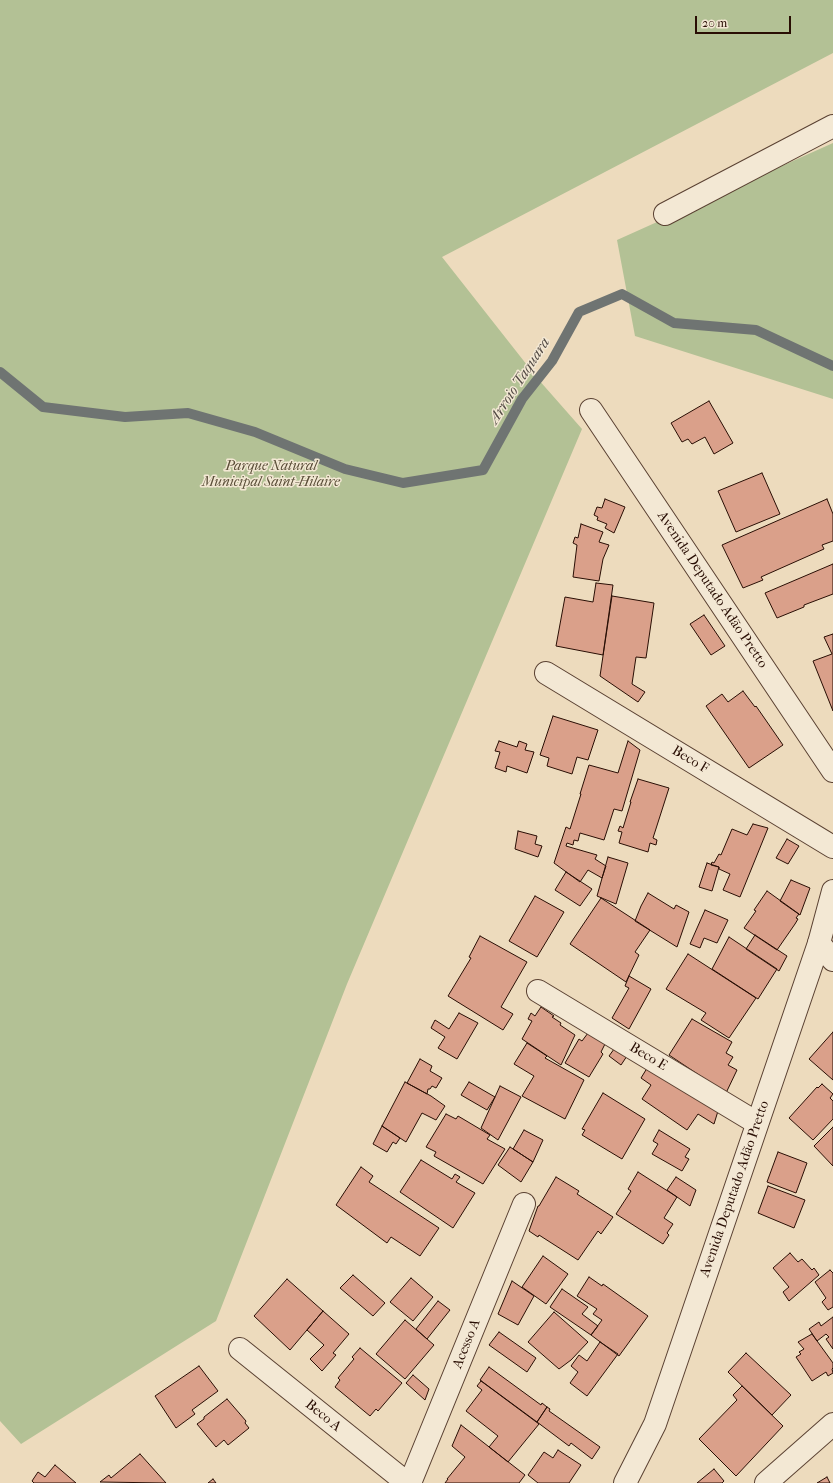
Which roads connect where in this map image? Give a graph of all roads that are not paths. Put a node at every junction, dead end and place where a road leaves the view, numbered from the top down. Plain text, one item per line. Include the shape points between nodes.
1 (833, 126) edge
2 (665, 214) dead end
3 (591, 410) dead end
4 (546, 673) dead end
5 (833, 771) edge
6 (833, 847) edge
7 (833, 891) edge
8 (819, 942) junction
9 (833, 960) edge
10 (538, 990) dead end
11 (757, 1123) junction
12 (524, 1204) dead end
13 (240, 1349) dead end
14 (833, 1424) edge
15 (407, 1483) edge
16 (410, 1483) edge
17 (625, 1483) edge
18 (766, 1483) edge

1 - 2 street
3 - 5 street, Avenida Deputado Adão Pretto
4 - 6 street, Beco F
7 - 8 street, Avenida Deputado Adão Pretto
8 - 9 street
8 - 11 street, Avenida Deputado Adão Pretto
10 - 11 street, Beco E
11 - 17 street, Avenida Deputado Adão Pretto via 655,1424
12 - 16 street, Acesso A
13 - 15 street, Beco A
14 - 18 street

